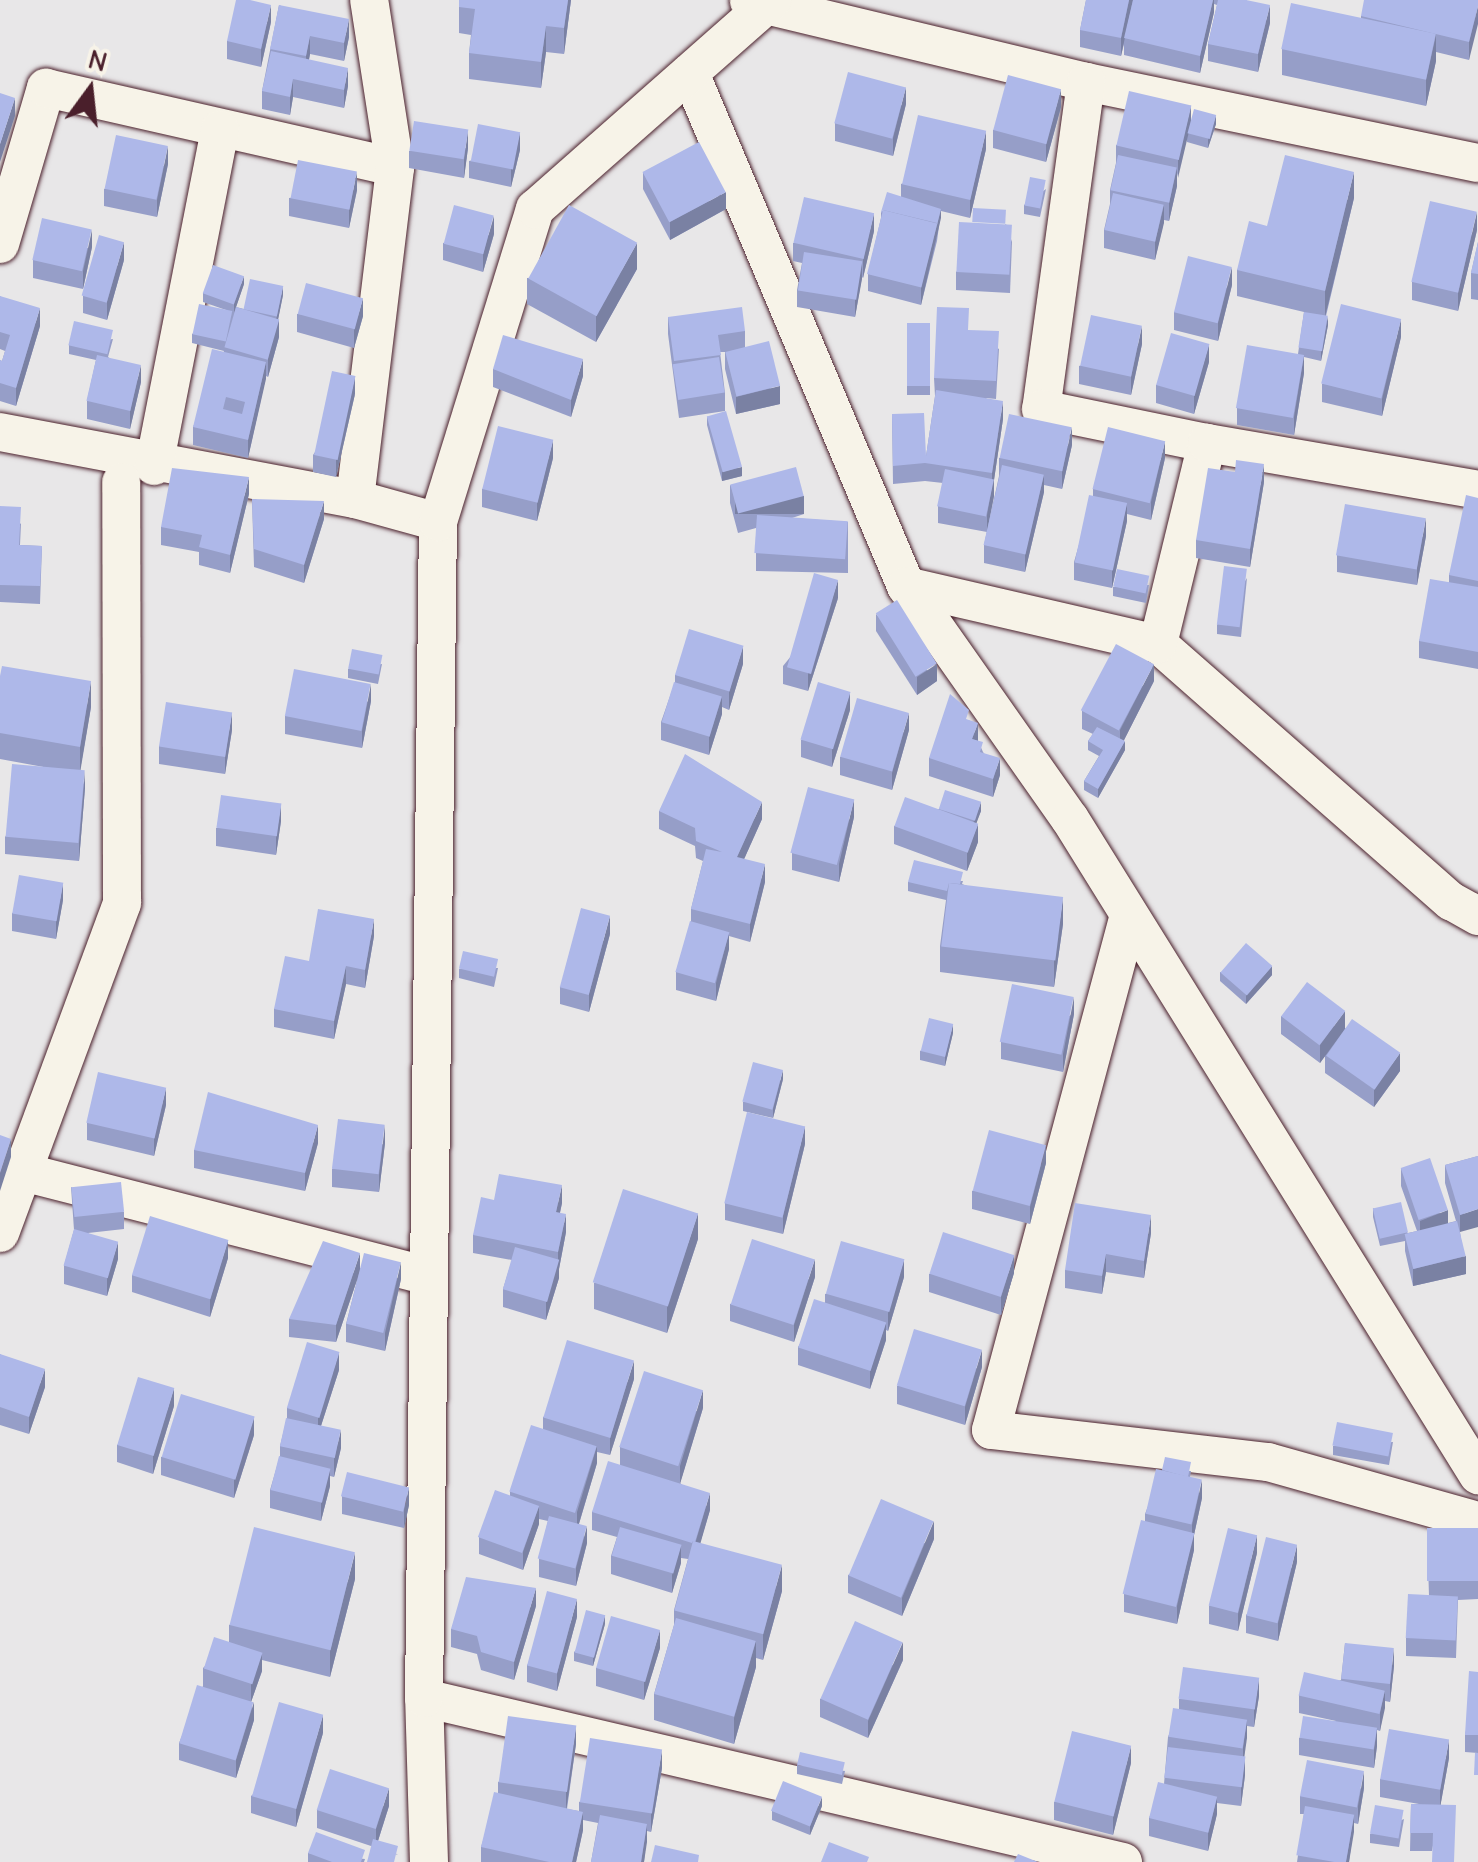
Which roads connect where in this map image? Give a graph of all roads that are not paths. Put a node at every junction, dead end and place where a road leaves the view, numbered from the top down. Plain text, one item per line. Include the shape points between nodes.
1 (369, 0) edge
2 (761, 1) edge
3 (690, 72) junction
4 (1086, 82) junction
5 (220, 129) junction
6 (1478, 163) edge
7 (395, 167) junction
8 (0, 244) edge
9 (0, 432) edge
10 (1207, 443) junction
11 (137, 474) junction
12 (1478, 490) edge
13 (355, 499) junction
14 (438, 522) junction
15 (906, 586) junction
16 (1158, 644) junction
17 (1130, 914) junction
18 (1478, 916) edge
19 (22, 1172) junction
20 (0, 1234) edge
21 (430, 1276) junction
22 (1478, 1475) edge
23 (1478, 1521) edge
24 (424, 1698) junction
25 (428, 1862) edge
26 (1124, 1862) edge

1 - 7 street
2 - 3 street
2 - 4 street
3 - 14 street via 534,209
3 - 15 street
4 - 6 street
4 - 10 street via 1041,409
5 - 7 street
5 - 8 street via 46,88
5 - 11 street
7 - 13 street
9 - 11 street
10 - 12 street
10 - 16 street
11 - 13 street
11 - 19 street via 122,903
13 - 14 street
14 - 21 street
15 - 16 street
15 - 17 street
16 - 18 street via 1451,901
17 - 22 street
17 - 23 street via 991,1430 1268,1462
19 - 20 street
19 - 21 street
21 - 24 street
24 - 25 street
24 - 26 street

